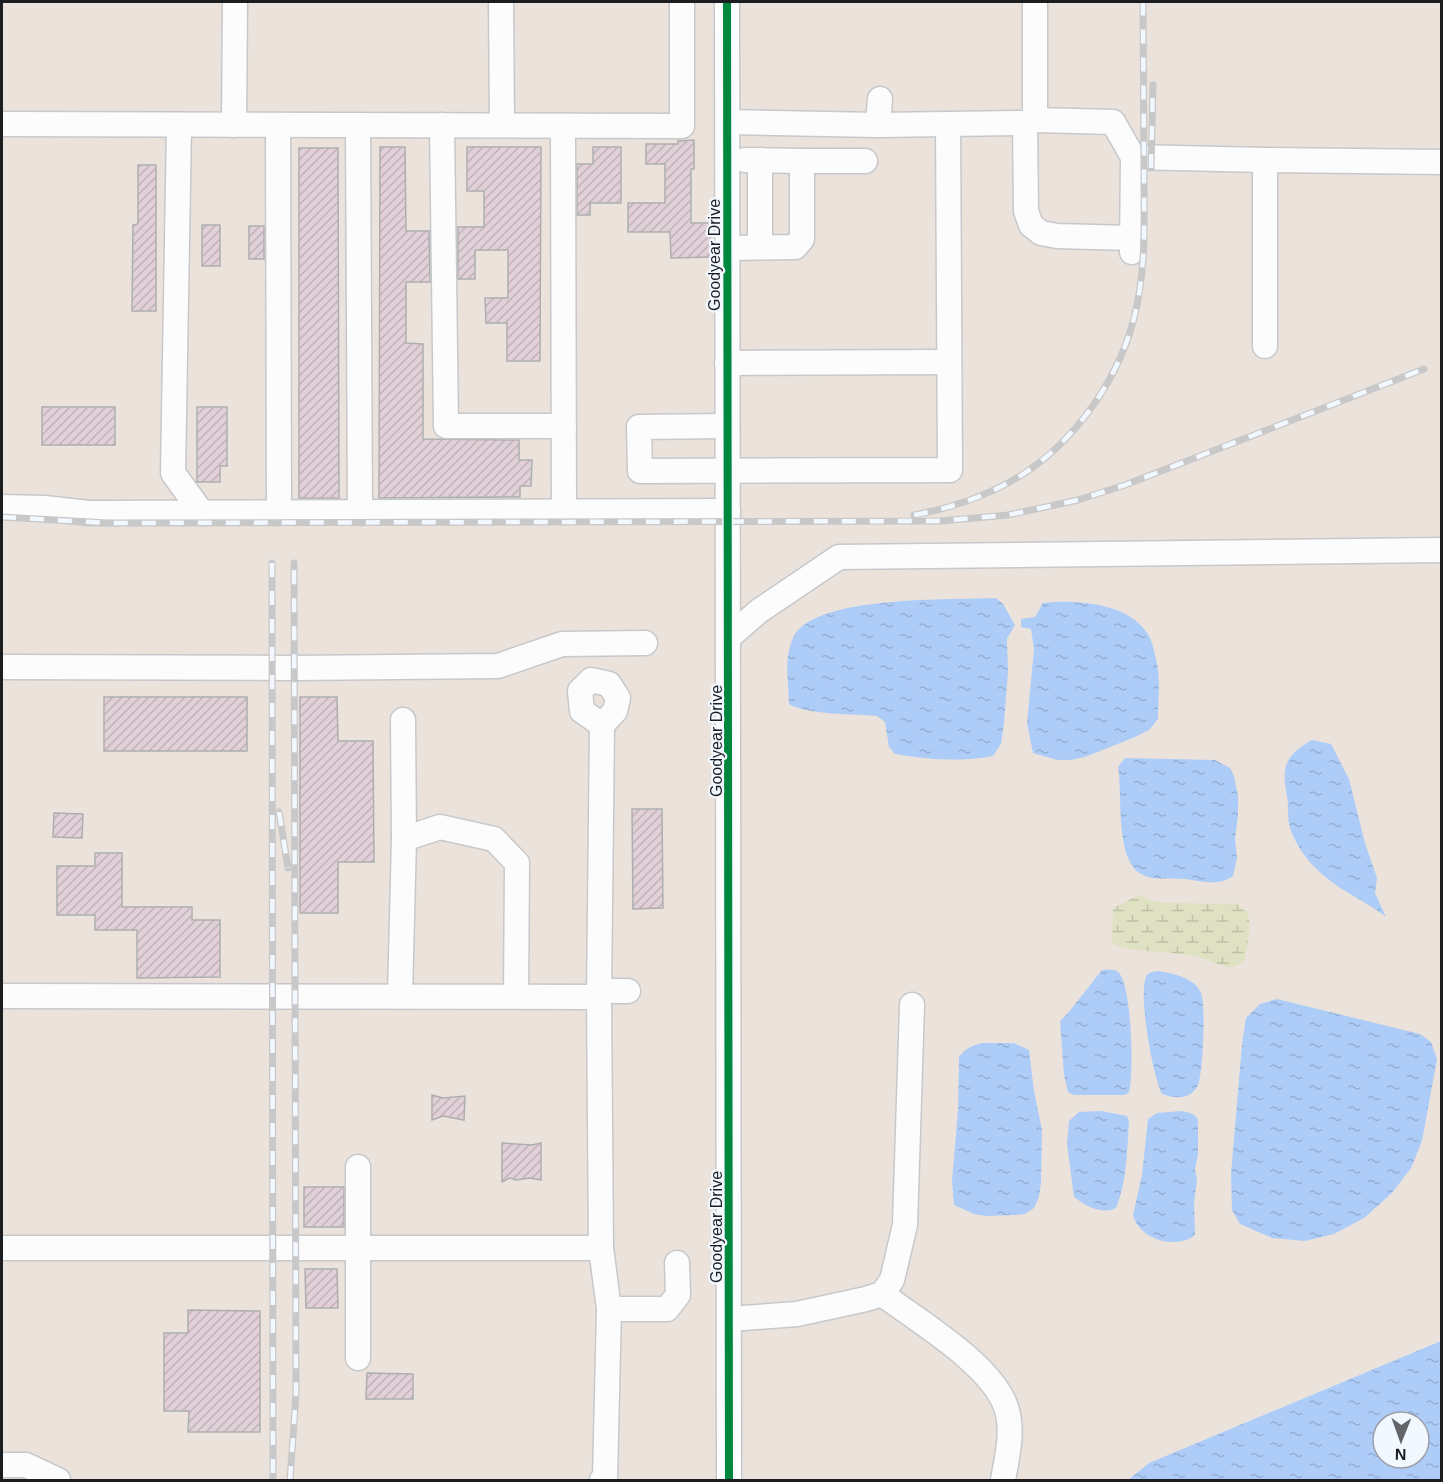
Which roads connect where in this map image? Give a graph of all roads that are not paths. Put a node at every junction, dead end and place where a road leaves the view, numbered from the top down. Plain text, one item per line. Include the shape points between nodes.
1 (235, 2) edge
2 (501, 2) edge
3 (682, 2) edge
4 (727, 2) edge
5 (1035, 2) edge
6 (880, 99) dead end
7 (728, 122) junction
8 (1030, 122) junction
9 (2, 124) edge
10 (878, 124) junction
11 (948, 124) junction
12 (234, 125) junction
13 (278, 125) junction
14 (442, 125) junction
15 (179, 126) junction
16 (358, 126) junction
17 (502, 126) junction
18 (563, 126) junction
19 (1133, 157) junction
20 (728, 160) junction
21 (760, 160) junction
22 (1264, 160) junction
23 (802, 161) junction
24 (865, 161) dead end
25 (1442, 162) edge
26 (760, 247) junction
27 (728, 248) junction
28 (1265, 345) dead end
29 (949, 362) junction
30 (728, 363) junction
31 (564, 426) junction
32 (727, 426) junction
33 (727, 471) junction
34 (2, 507) edge
35 (729, 511) junction
36 (564, 512) junction
37 (202, 513) junction
38 (279, 513) junction
39 (360, 513) junction
40 (1442, 550) edge
41 (729, 637) junction
42 (645, 643) dead end
43 (2, 667) edge
44 (403, 720) dead end
45 (602, 725) dead end
46 (404, 839) junction
47 (628, 991) dead end
48 (2, 996) edge
49 (400, 996) junction
50 (516, 996) junction
51 (599, 996) junction
52 (912, 1005) dead end
53 (358, 1167) dead end
54 (2, 1248) edge
55 (358, 1248) junction
56 (601, 1248) junction
57 (677, 1263) dead end
58 (882, 1294) junction
59 (609, 1309) junction
60 (730, 1319) junction
61 (358, 1358) dead end
62 (2, 1465) edge
63 (58, 1480) edge
64 (602, 1480) edge
65 (729, 1480) edge
66 (1003, 1480) edge

1 - 12 street
2 - 17 street
3 - 18 street via 682,126
4 - 7 street, Goodyear Drive
5 - 8 street
6 - 10 street
7 - 10 street
7 - 20 street, Goodyear Drive
8 - 11 street
8 - 19 street via 1113,122
8 - 19 street via 1026,211 1030,225 1041,233 1132,245
9 - 15 street
10 - 11 street
11 - 29 street
12 - 13 street
12 - 15 street
13 - 16 street
13 - 38 street
14 - 16 street
14 - 17 street
14 - 31 street via 446,426
15 - 37 street via 173,473
16 - 39 street
17 - 18 street
18 - 31 street
19 - 22 street
20 - 21 street
20 - 27 street, Goodyear Drive
21 - 23 street
21 - 26 street
22 - 25 street
22 - 28 street
23 - 24 street
23 - 26 street via 802,239 795,247
26 - 27 street
27 - 30 street, Goodyear Drive
29 - 30 street
29 - 33 street via 950,470
30 - 32 street, Goodyear Drive
31 - 36 street
32 - 33 street, Goodyear Drive
32 - 33 street via 639,427 640,471
33 - 35 street, Goodyear Drive
34 - 37 street via 89,513
35 - 36 street
35 - 41 street, Goodyear Drive
36 - 39 street
37 - 38 street
38 - 39 street
40 - 41 street via 839,558 759,611
41 - 60 street, Goodyear Drive
42 - 43 street via 562,644 498,666
44 - 46 street
45 - 51 street
46 - 49 street
46 - 50 street via 440,827 494,839 518,863
47 - 51 street via 606,991
48 - 49 street
49 - 50 street
50 - 51 street
51 - 56 street
52 - 58 street via 905,1225 892,1280
53 - 55 street
54 - 55 street
55 - 56 street
55 - 61 street
56 - 59 street
57 - 59 street via 678,1295 667,1309
58 - 60 street via 797,1314
58 - 66 street via 975,1362 993,1384 1006,1407 1010,1433
59 - 64 street
60 - 65 street, Goodyear Drive
62 - 63 street via 26,1465

